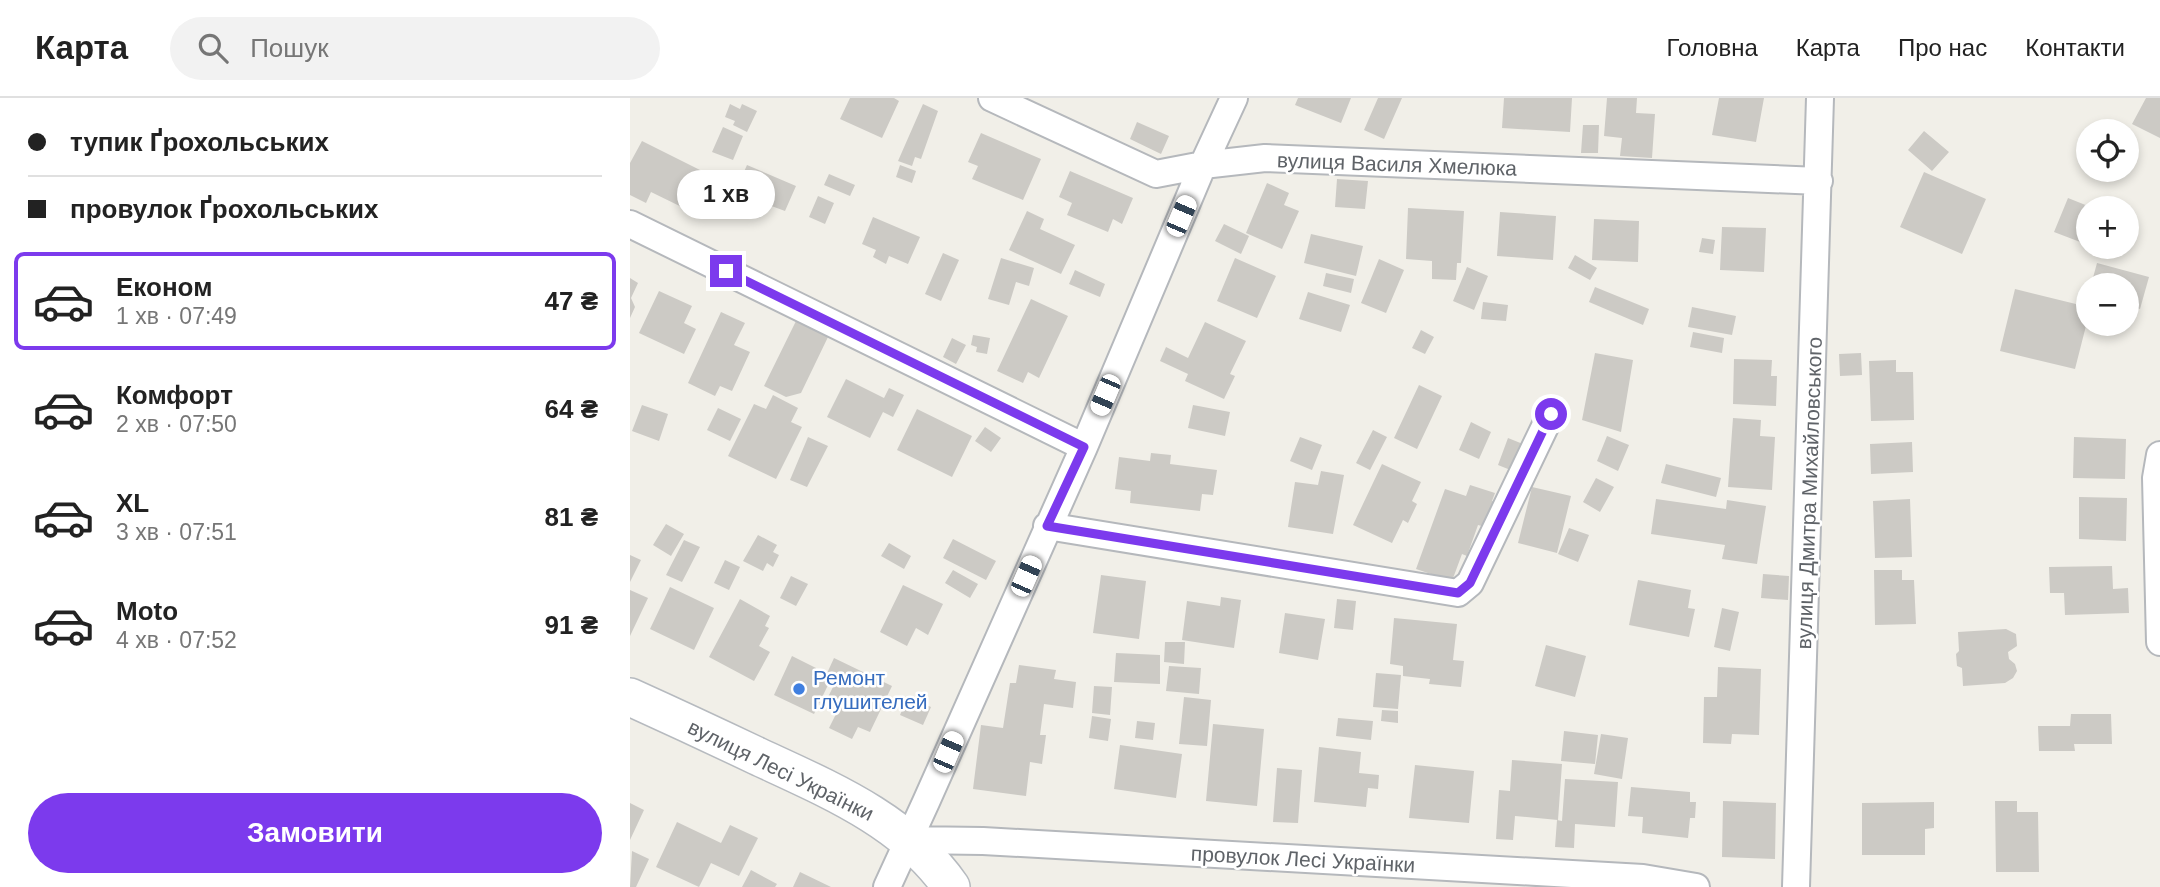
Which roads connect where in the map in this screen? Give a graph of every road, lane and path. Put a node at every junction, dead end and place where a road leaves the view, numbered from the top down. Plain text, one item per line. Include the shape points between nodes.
1 (992, 98) edge
2 (1234, 98) edge
3 (1820, 98) edge
4 (1203, 165) junction
5 (1819, 181) junction
6 (630, 224) edge
7 (1551, 414) dead end
8 (1084, 447) junction
9 (2160, 455) edge
10 (1047, 526) junction
11 (2160, 642) edge
12 (630, 697) edge
13 (909, 840) junction
14 (887, 887) edge
15 (951, 887) edge
16 (1696, 887) edge
17 (1796, 887) edge

1 - 4 street, вулиця Василя Хмелюка via 1156,174
2 - 4 street
3 - 5 street, вулиця Дмитра Михайловського
4 - 5 street, вулиця Василя Хмелюка via 1265,158
4 - 8 street
5 - 17 street, вулиця Дмитра Михайловського
6 - 8 street
7 - 10 street via 1470,583 1458,593
8 - 10 street
9 - 11 street via 2156,478
10 - 13 street
12 - 13 main road, вулиця Лесі Українки via 806,779
13 - 14 street
13 - 15 main road, вулиця Лесі Українки
13 - 16 street, провулок Лесі Українки via 1630,877

